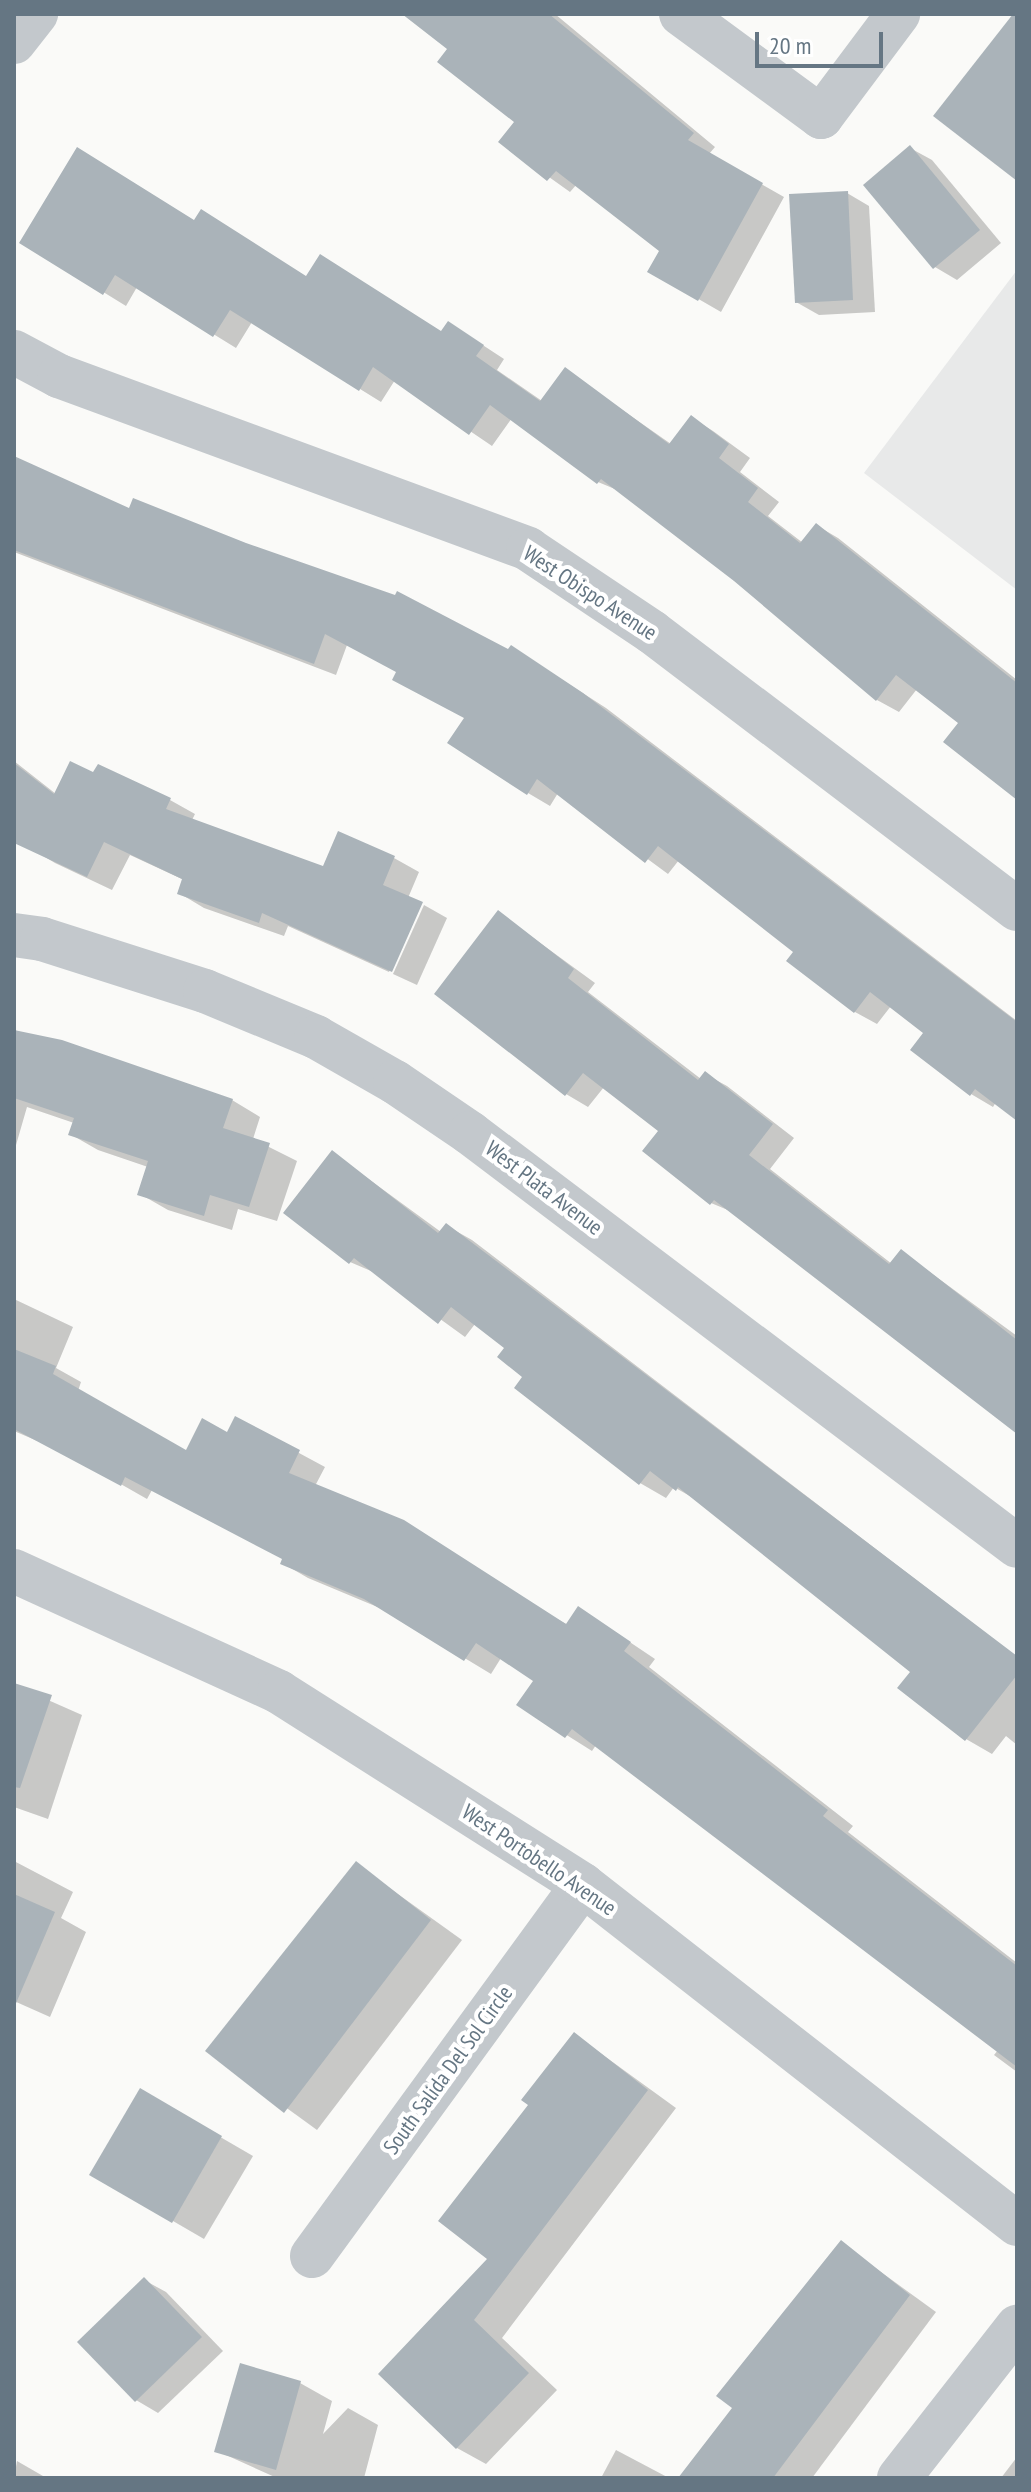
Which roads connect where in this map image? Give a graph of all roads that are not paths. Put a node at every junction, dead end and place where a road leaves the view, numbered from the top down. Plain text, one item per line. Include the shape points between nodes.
1 (36, 14) edge
2 (681, 14) edge
3 (898, 14) edge
4 (14, 42) edge
5 (14, 352) edge
6 (1017, 909) edge
7 (14, 935) edge
8 (1017, 1546) edge
9 (14, 1571) edge
10 (583, 1885) junction
11 (1017, 2224) edge
12 (312, 2256) dead end
13 (1017, 2327) edge
14 (899, 2478) edge

1 - 4 street
2 - 3 street via 821,117
5 - 6 street, West Obispo Avenue via 59,376 528,549 652,632
7 - 8 street, West Plata Avenue via 205,991 316,1037 395,1082
9 - 10 street, West Portobello Avenue via 279,1692
10 - 11 street, West Portobello Avenue
10 - 12 street, South Salida Del Sol Circle
13 - 14 street

